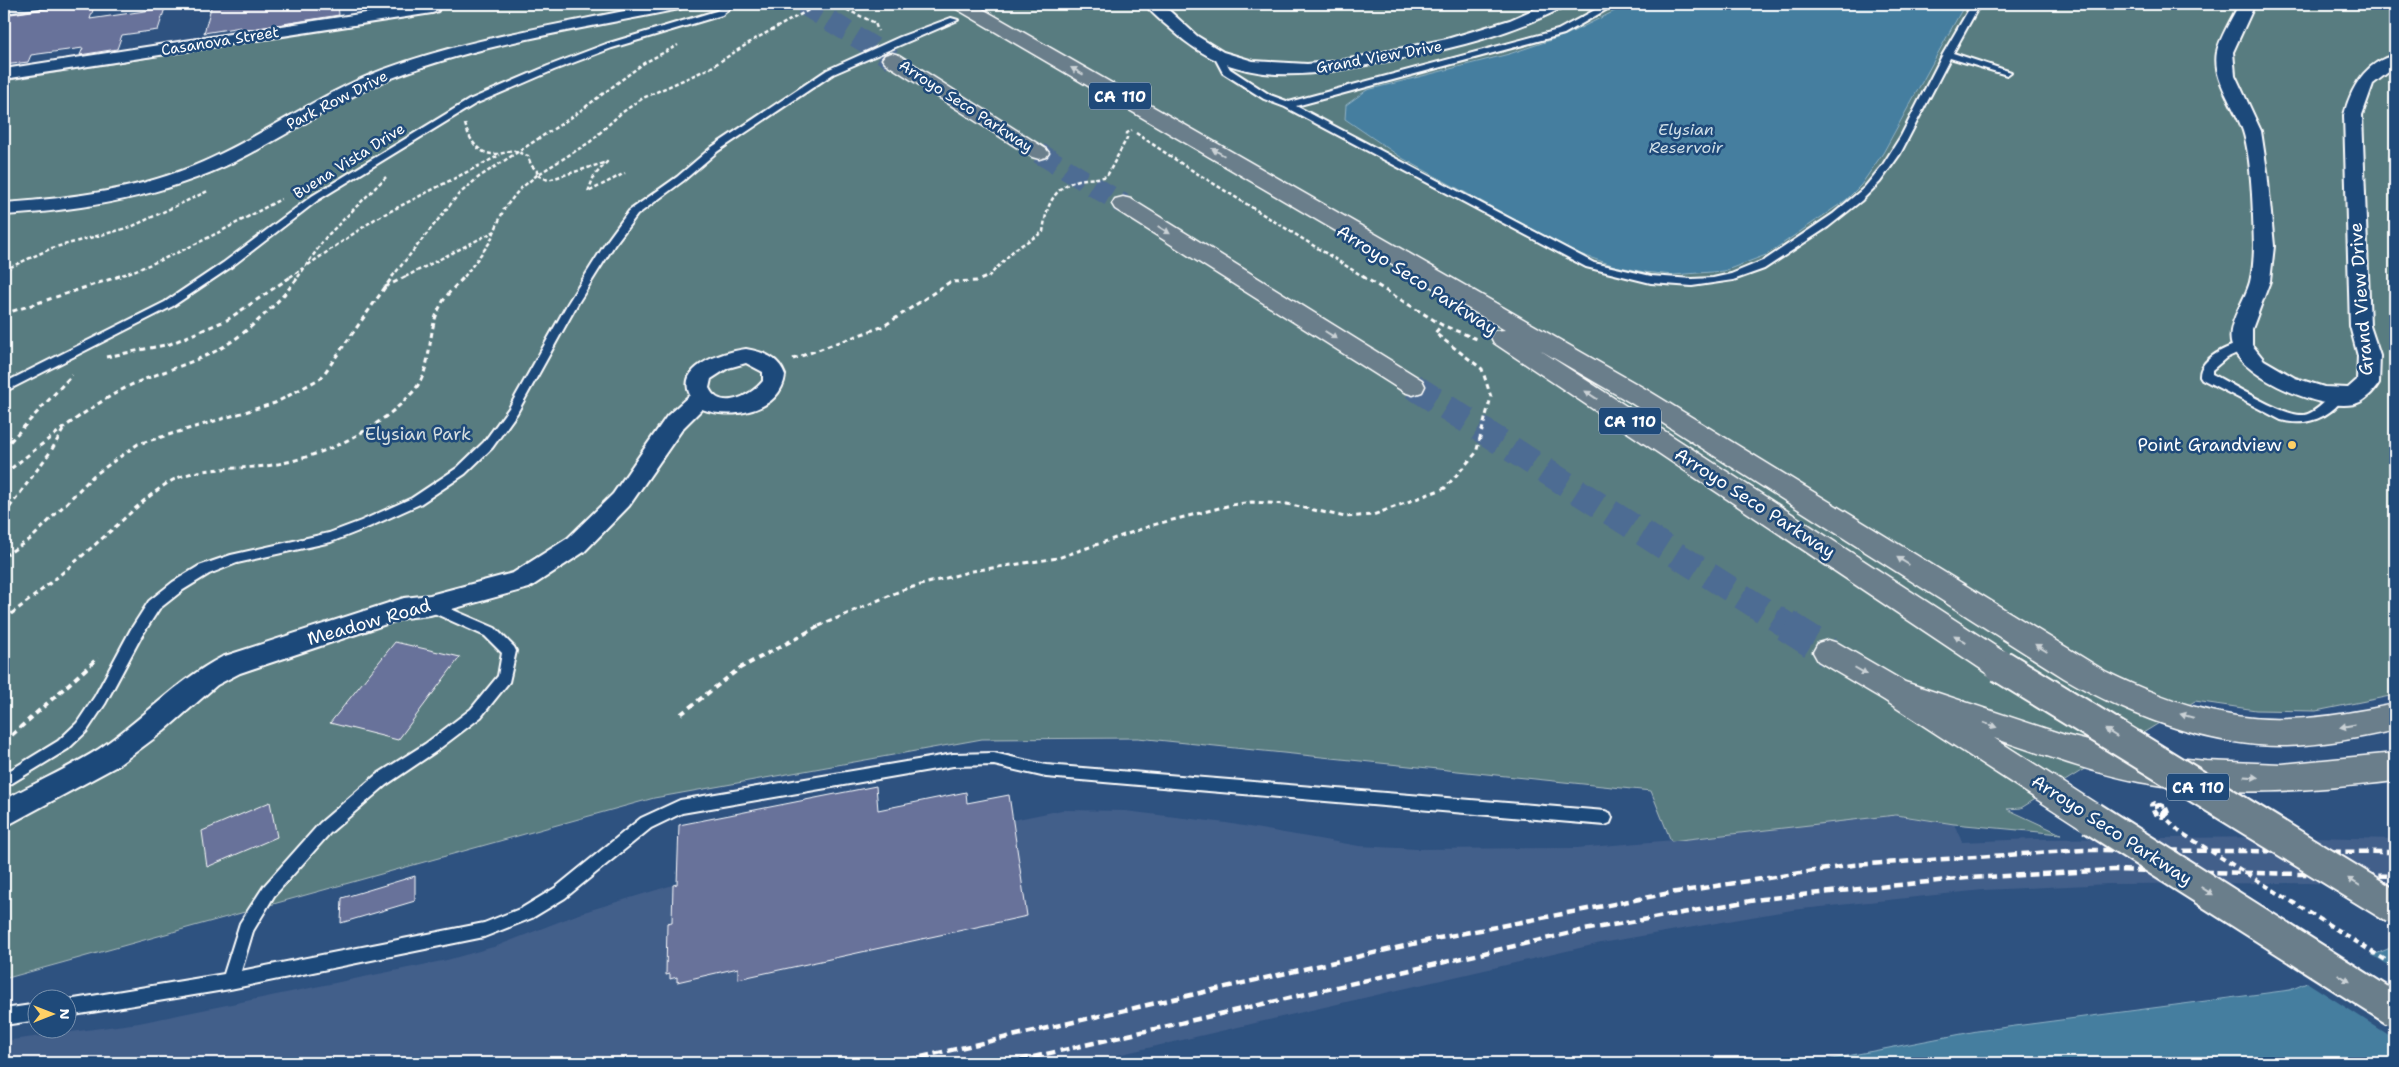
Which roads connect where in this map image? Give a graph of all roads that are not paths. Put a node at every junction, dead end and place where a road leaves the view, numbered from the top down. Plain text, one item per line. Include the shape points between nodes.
1 (54, 4) edge
2 (432, 4) edge
3 (679, 4) edge
4 (730, 4) edge
5 (1153, 4) edge
6 (1558, 4) edge
7 (1612, 4) edge
8 (1976, 4) edge
9 (2246, 4) edge
10 (4, 11) edge
11 (958, 12) edge
12 (1947, 54) junction
13 (1218, 56) junction
14 (892, 58) tunnel mouth
15 (2395, 60) edge
16 (2007, 72) dead end
17 (4, 74) edge
18 (1288, 105) junction
19 (1039, 153) tunnel mouth
20 (1260, 177) junction
21 (1123, 204) tunnel mouth
22 (32, 207) junction
23 (4, 209) edge
24 (4, 216) edge
25 (2242, 346) junction
26 (1413, 386) tunnel mouth
27 (4, 388) edge
28 (2339, 396) junction
29 (702, 397) junction
30 (430, 605) junction
31 (1828, 652) tunnel mouth
32 (1895, 691) junction
33 (2395, 717) edge
34 (2395, 766) edge
35 (4, 782) edge
36 (4, 814) edge
37 (1605, 818) dead end
38 (2395, 908) edge
39 (230, 981) junction
40 (78, 1006) edge
41 (2395, 1010) edge
42 (28, 1013) edge
43 (4, 1017) edge

1 - 10 lane
2 - 17 street, Casanova Street via 432,8
3 - 22 street, Park Row Drive via 544,30 439,57 345,93 212,166 169,183 126,195
4 - 27 lane, Buena Vista Drive via 719,13 609,46 472,102 315,198 227,265 169,304
5 - 13 street, Grand View Drive via 1201,46
6 - 13 street, Grand View Drive via 1535,16 1447,45 1320,69 1268,68
7 - 18 lane via 1561,32
8 - 12 lane
9 - 25 street via 2225,52 2227,75 2252,131 2264,246 2260,281 2242,329
20 -> 11 highway, Arroyo Seco Parkway / CA 110
11 - 35 lane via 830,72 738,133 633,213 573,303 513,410 488,445 461,471 416,501 365,524 331,537 235,558 204,570 178,586 154,605 82,727 63,746
12 - 16 lane
12 - 18 lane via 1896,152 1871,188 1851,207 1767,263 1752,271 1716,280 1643,280 1590,265
13 - 18 lane via 1226,71 1267,97
14 - 19 highway, Arroyo Seco Parkway
15 - 28 street, Grand View Drive via 2373,72 2359,90 2353,115 2360,326 2369,356 2368,383 2353,396
33 -> 20 highway via 2292,732 2252,731 2212,723 2122,694 2075,669 1640,397
38 -> 20 highway, Arroyo Seco Parkway / CA 110, bridge via 2001,666
21 -> 26 highway
22 - 23 street
22 - 24 street
25 - 28 street, Grand View Drive via 2256,365 2287,383 2323,395
25 - 28 lane via 2220,356 2206,369 2206,376 2295,420 2319,415
29 - 29 street via 700,381 712,366 723,360 746,356 766,361 772,367 772,384 757,400 732,407 709,403
29 - 30 street, Meadow Road via 675,422 621,500 576,545 520,581
30 - 36 street, Meadow Road via 404,608 231,664 208,677 156,723 107,758
30 - 39 lane via 490,632 508,651 504,678 476,713 381,780 325,828 269,891 246,928
31 -> 32 highway, Arroyo Seco Parkway
32 -> 34 highway via 2065,749 2140,768 2282,778
32 -> 41 highway, Arroyo Seco Parkway, bridge
37 - 39 lane via 1046,772 994,758 952,760 680,807 646,823 560,893 527,913 484,930
39 - 40 lane
42 - 43 lane

